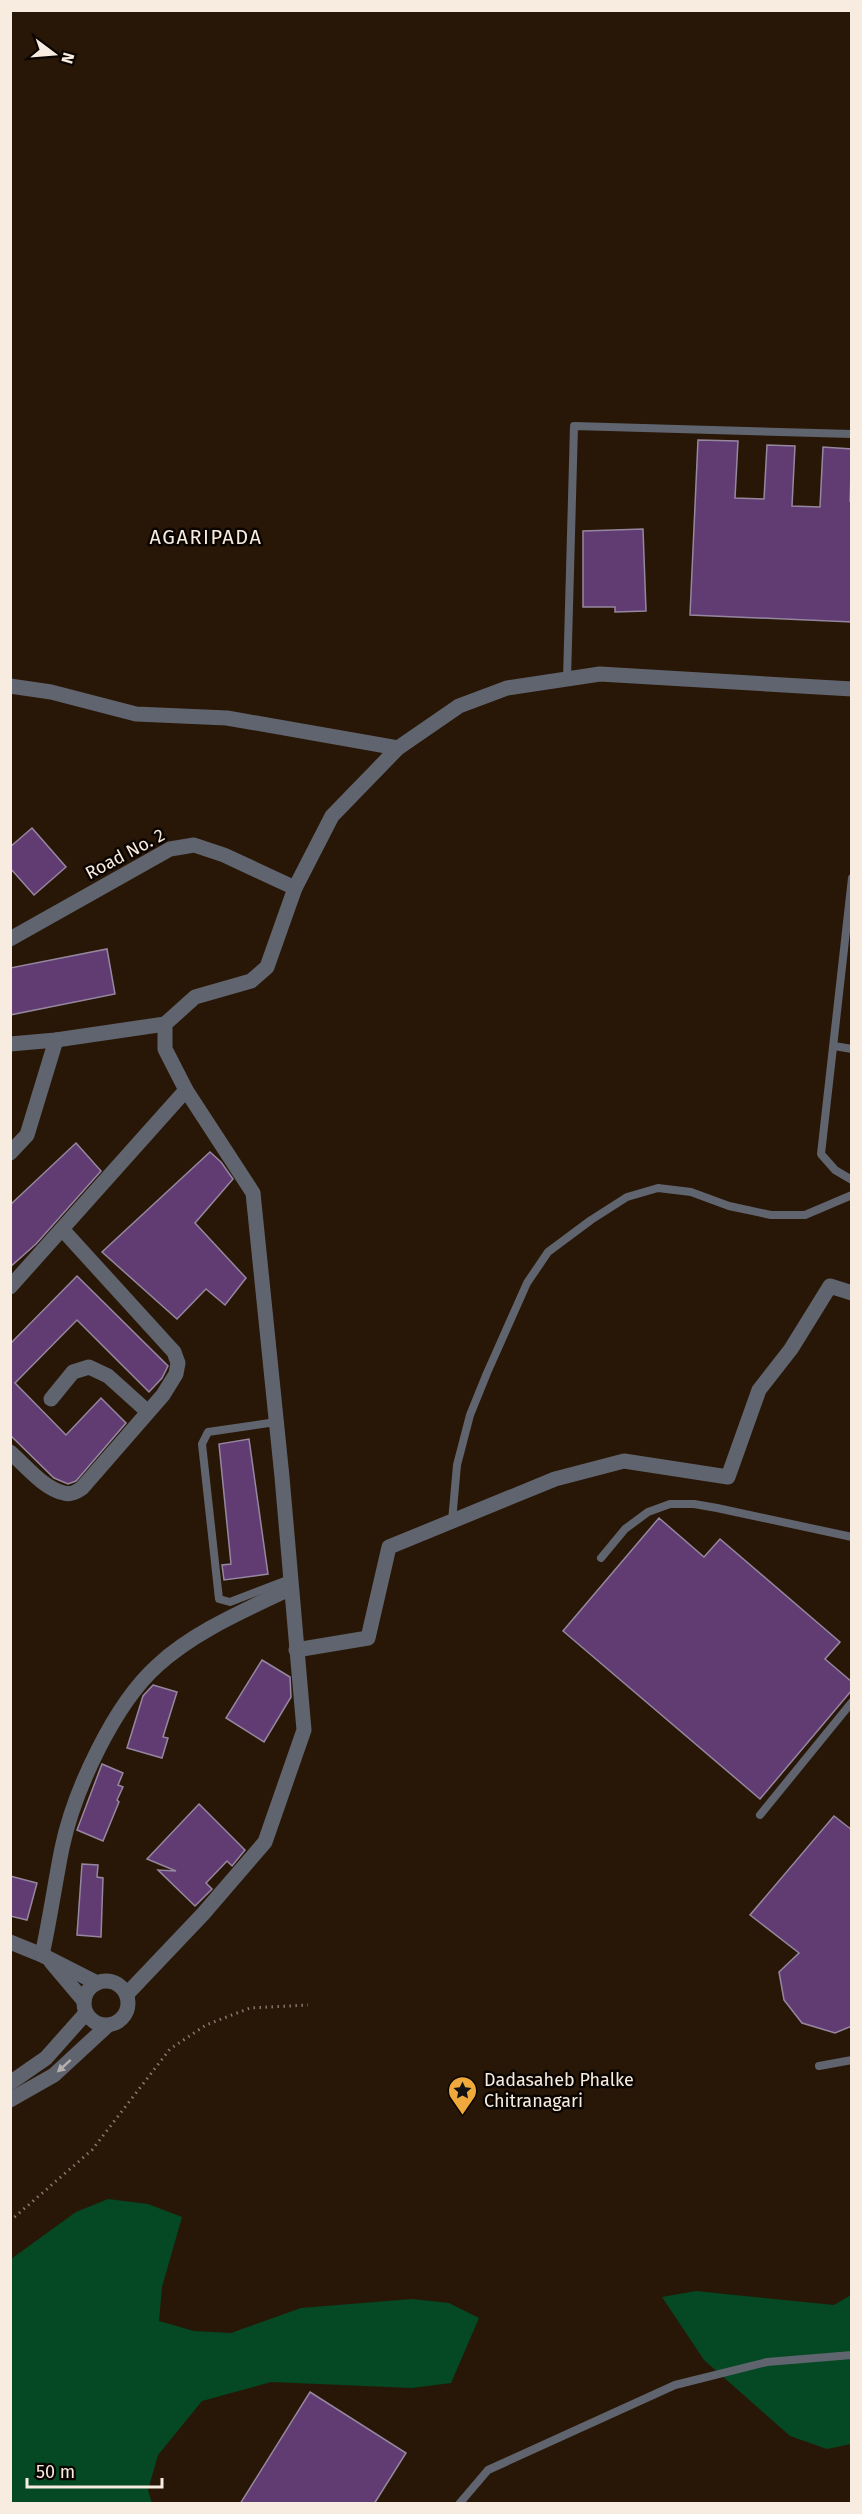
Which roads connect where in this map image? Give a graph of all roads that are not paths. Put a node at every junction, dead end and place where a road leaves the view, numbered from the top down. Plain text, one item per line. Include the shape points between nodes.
1 (852, 434) edge
2 (567, 679) junction
3 (10, 686) edge
4 (852, 689) edge
5 (398, 748) junction
6 (852, 878) edge
7 (295, 888) junction
8 (11, 939) edge
9 (165, 1024) junction
10 (56, 1040) junction
11 (10, 1044) edge
12 (834, 1046) junction
13 (852, 1049) edge
14 (186, 1090) junction
15 (10, 1153) edge
16 (852, 1180) edge
17 (852, 1195) edge
18 (62, 1229) junction
19 (10, 1287) edge
20 (852, 1293) edge
21 (51, 1399) dead end
22 (148, 1412) junction
23 (276, 1422) junction
24 (10, 1452) edge
25 (452, 1521) junction
26 (852, 1538) edge
27 (601, 1558) dead end
28 (291, 1584) junction
29 (296, 1650) junction
30 (852, 1702) edge
31 (760, 1815) dead end
32 (10, 1942) edge
33 (45, 1957) junction
34 (97, 1983) junction
35 (127, 1994) junction
36 (85, 2007) junction
37 (107, 2026) junction
38 (852, 2060) edge
39 (819, 2066) dead end
40 (10, 2083) edge
41 (10, 2100) edge
42 (852, 2355) edge
43 (459, 2504) edge

1 - 2 lane via 574,426
2 - 4 street via 600,674
2 - 5 street via 507,688 459,706
3 - 5 street via 51,692 136,714 227,718
5 - 7 street via 332,816
6 - 12 lane
7 - 8 street, Road No. 2 via 194,845 170,849
7 - 9 street via 267,967 252,981 195,997
9 - 10 street
9 - 14 street via 165,1049
10 - 11 street
10 - 15 street via 27,1135
12 - 13 lane
12 - 16 lane via 821,1154 835,1170
14 - 18 street
14 - 23 street via 253,1193
17 - 25 lane via 805,1215 771,1215 691,1192 658,1188 627,1197 548,1252 527,1283 470,1415 457,1465
18 - 19 street
18 - 22 street via 174,1352 176,1374
20 - 25 street via 830,1286 791,1349 759,1390 728,1477 624,1461 555,1479
21 - 22 street via 73,1372 89,1367 108,1376
22 - 24 street via 82,1488 72,1494 49,1486
23 - 28 street
23 - 28 lane via 208,1432 202,1444 219,1599 230,1602
25 - 29 street via 389,1547 368,1638
26 - 27 lane via 717,1508 670,1504 648,1512 625,1529
28 - 29 street
28 - 33 street via 205,1631 158,1664 130,1693 85,1780 63,1846
29 - 35 street via 304,1730 265,1842
30 - 31 lane
32 - 33 street
33 - 34 street
33 - 36 street
34 - 35 street via 114,1982
34 - 36 street via 86,1994
35 - 37 street via 123,2019
36 - 37 street via 91,2020
36 - 40 street via 46,2058
37 -> 41 street via 54,2075
38 - 39 lane
42 - 43 lane via 767,2362 675,2385 488,2470

